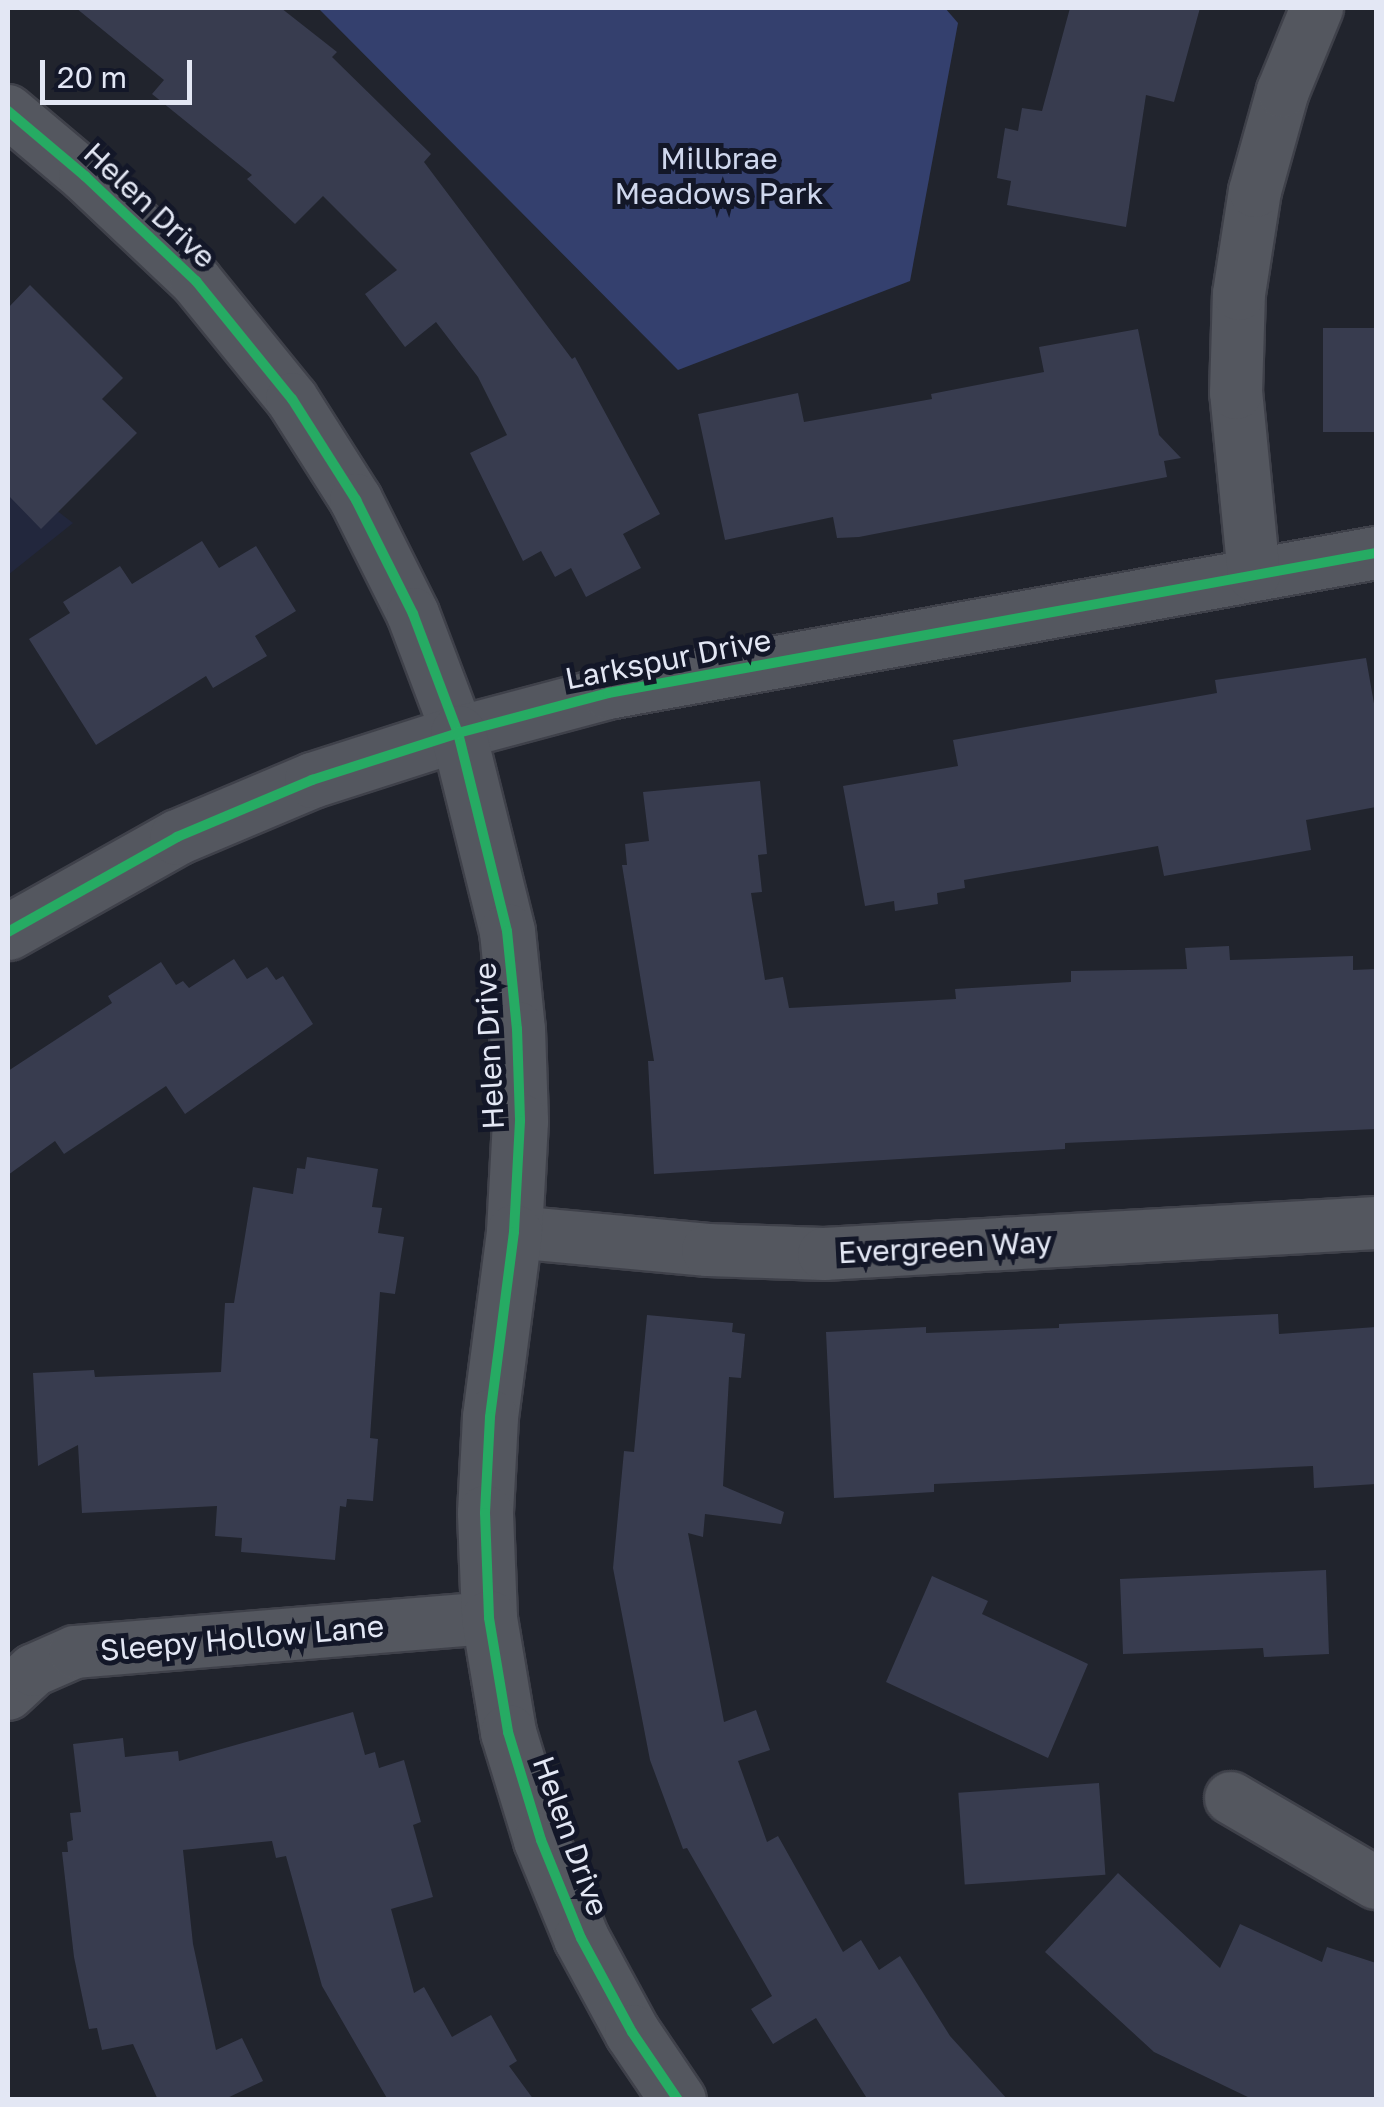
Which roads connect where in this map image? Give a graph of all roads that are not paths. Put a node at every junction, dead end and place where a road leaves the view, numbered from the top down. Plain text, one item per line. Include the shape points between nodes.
1 (1318, 8) edge
2 (8, 111) edge
3 (1376, 552) edge
4 (1254, 575) junction
5 (458, 733) junction
6 (8, 932) edge
7 (1376, 1222) edge
8 (514, 1232) junction
9 (489, 1618) junction
10 (8, 1694) edge
11 (1231, 1798) dead end
12 (1376, 1882) edge
13 (678, 2100) edge

1 - 4 street via 1283,91 1255,191 1239,294 1236,393
2 - 5 street, Helen Drive via 196,281 292,399 356,500 413,614
3 - 4 street, Larkspur Drive
4 - 5 street, Larkspur Drive via 608,693
5 - 6 street, Larkspur Drive via 312,780 177,837
5 - 8 street, Helen Drive via 507,931 520,1121
7 - 8 street, Evergreen Way via 824,1254
8 - 9 street, Helen Drive via 490,1418
9 - 10 street, Sleepy Hollow Lane via 75,1652 34,1670
9 - 13 street, Helen Drive via 508,1732 540,1840 581,1938
11 - 12 street

